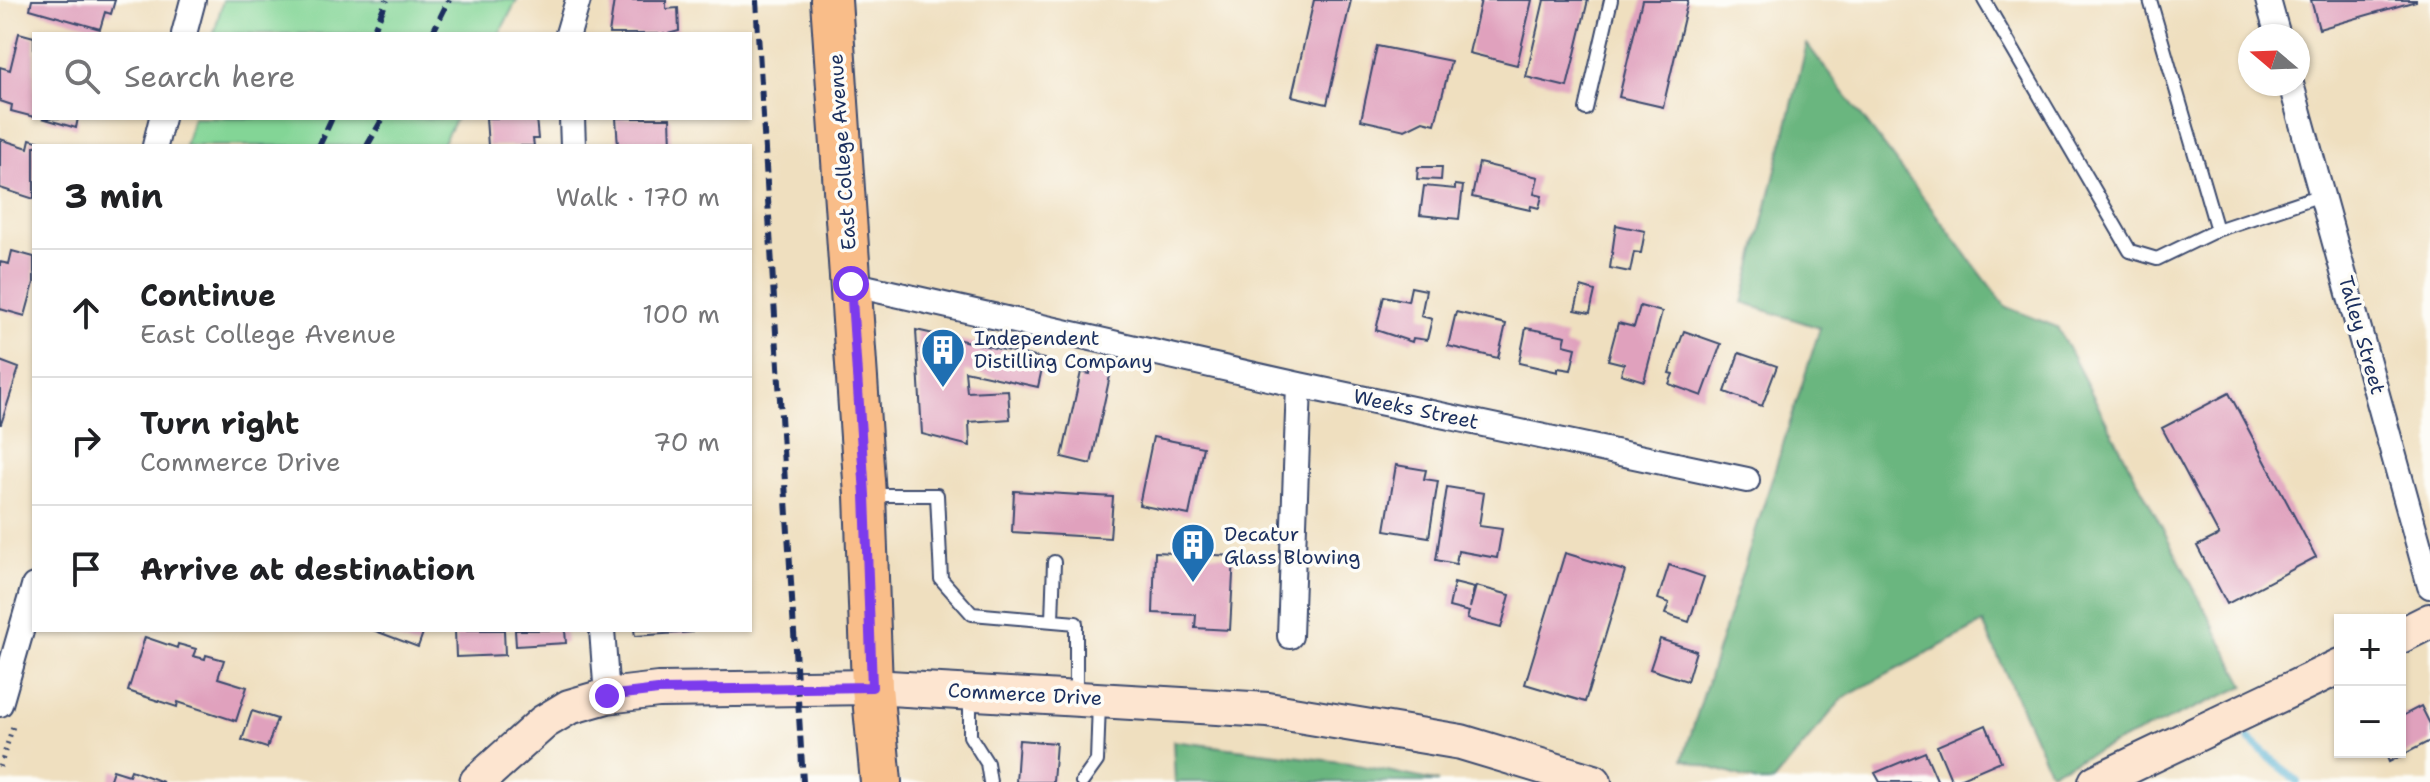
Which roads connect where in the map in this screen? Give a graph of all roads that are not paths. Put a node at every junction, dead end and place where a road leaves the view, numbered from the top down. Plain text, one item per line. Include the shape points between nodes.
1 (193, 0) edge
2 (578, 0) edge
3 (831, 0) edge
4 (1611, 0) edge
5 (1984, 0) edge
6 (2150, 0) edge
7 (2268, 0) edge
8 (2275, 24) edge
9 (185, 32) edge
10 (569, 32) edge
11 (2294, 96) edge
12 (1586, 109) dead end
13 (162, 120) edge
14 (572, 120) edge
15 (156, 144) edge
16 (573, 144) edge
17 (2321, 195) junction
18 (2217, 230) junction
19 (851, 284) junction
20 (1299, 385) junction
21 (1747, 480) dead end
22 (865, 495) junction
23 (1054, 562) dead end
24 (2430, 586) edge
25 (32, 593) edge
26 (1052, 620) junction
27 (2430, 621) edge
28 (602, 632) edge
29 (2406, 633) edge
30 (1290, 636) dead end
31 (2334, 669) edge
32 (872, 687) junction
33 (970, 691) junction
34 (607, 696) junction
35 (1087, 698) junction
36 (0, 704) edge
37 (477, 782) edge
38 (881, 782) edge
39 (990, 782) edge
40 (1082, 782) edge
41 (1594, 782) edge
42 (2096, 782) edge

1 - 9 street
2 - 10 street
3 - 19 main road, East College Avenue
4 - 12 lane
5 - 18 lane via 2130,251 2157,259
6 - 18 lane
7 - 8 street
11 - 17 street, Talley Street
13 - 15 street
14 - 16 street
17 - 18 lane
17 - 24 street, Talley Street
19 - 20 street, Weeks Street
19 - 22 main road, East College Avenue
20 - 21 street, Weeks Street
20 - 30 street
22 - 26 lane via 937,495 941,579 972,614
22 - 32 main road, East College Avenue
23 - 26 lane
25 - 36 street
26 - 35 lane via 1076,623
27 - 29 main road
28 - 34 street
31 - 42 main road
32 - 33 main road, Commerce Drive
32 - 34 main road, Commerce Drive via 658,690
32 - 38 main road, East College Avenue
33 - 35 main road, Commerce Drive
33 - 39 lane via 970,736 987,763
34 - 37 main road, Commerce Drive via 569,707 544,722
35 - 40 lane via 1097,761
35 - 41 main road, Commerce Drive via 1268,710 1361,723 1461,742

